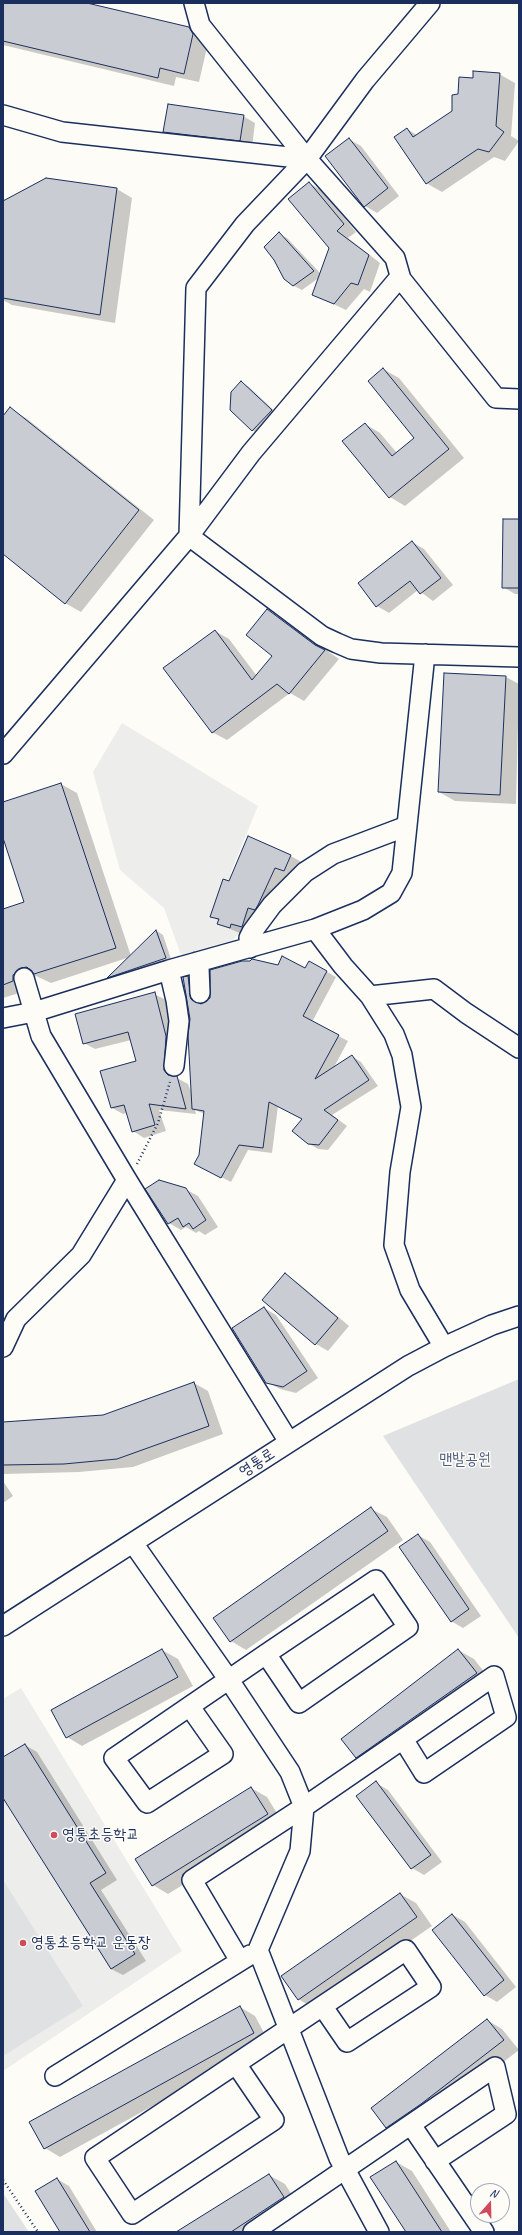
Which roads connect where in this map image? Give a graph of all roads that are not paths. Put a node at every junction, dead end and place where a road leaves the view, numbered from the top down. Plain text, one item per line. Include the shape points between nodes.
1 (194, 3) edge
2 (430, 3) edge
3 (3, 115) edge
4 (307, 159) junction
5 (400, 277) junction
6 (519, 399) edge
7 (189, 536) junction
8 (425, 654) junction
9 (519, 657) edge
10 (3, 754) edge
11 (407, 826) junction
12 (315, 929) junction
13 (250, 948) junction
14 (197, 962) junction
15 (168, 970) junction
16 (24, 978) dead end
17 (200, 993) dead end
18 (370, 996) junction
19 (34, 1012) junction
20 (3, 1018) edge
21 (519, 1048) edge
22 (174, 1066) road end
23 (127, 1180) junction
24 (519, 1316) edge
25 (3, 1347) edge
26 (444, 1347) junction
27 (289, 1442) junction
28 (132, 1543) junction
29 (3, 1626) edge
30 (266, 1654) junction
31 (229, 1680) junction
32 (190, 1707) junction
33 (403, 1739) junction
34 (304, 1807) junction
35 (258, 1950) junction
36 (240, 1962) junction
37 (323, 2007) junction
38 (289, 2030) junction
39 (236, 2064) junction
40 (55, 2076) dead end
41 (411, 2125) junction
42 (435, 2161) junction
43 (345, 2170) junction
44 (253, 2232) edge
45 (379, 2232) edge
46 (484, 2232) edge

1 - 4 street via 200,25
2 - 4 street via 365,80
3 - 4 street via 62,132
4 - 5 street via 395,258
4 - 7 street via 245,224 196,288
5 - 6 street via 496,398
5 - 7 street via 251,453
7 - 8 street via 322,636 337,644 366,652
7 - 10 street
8 - 9 street
8 - 11 street
11 - 12 street via 402,873 391,893 363,910
11 - 13 street via 333,854 305,872 287,888 252,932 249,938
12 - 13 street
12 - 18 street
13 - 14 street
14 - 15 street
14 - 17 street
15 - 19 street
15 - 22 street via 179,1021
16 - 19 street
18 - 21 street via 434,988
18 - 26 street via 398,1044 410,1100 394,1245 410,1290
19 - 20 street
19 - 23 street via 41,1036
23 - 25 street via 81,1255 16,1319
23 - 27 street
24 - 26 street, 영통로
26 - 27 street, 영통로 via 362,1394
27 - 28 street, 영통로
28 - 29 street, 영통로
28 - 31 street
30 - 30 street via 299,1703 408,1627 376,1580
30 - 31 street
31 - 32 street
31 - 34 street via 290,1772
32 - 32 street via 114,1758 147,1803 223,1754
33 - 33 street via 424,1773 506,1717 494,1676
33 - 34 street
34 - 35 street via 300,1851
34 - 36 street via 192,1880
35 - 36 street
35 - 38 street
36 - 40 street
37 - 37 street via 347,2042 431,1987 406,1950
37 - 38 street
38 - 39 street
38 - 43 street
39 - 39 street via 95,2158 132,2214 274,2120
41 - 42 street
41 - 42 street via 495,2068 506,2114
41 - 43 street
42 - 46 street
43 - 44 street
43 - 45 street

